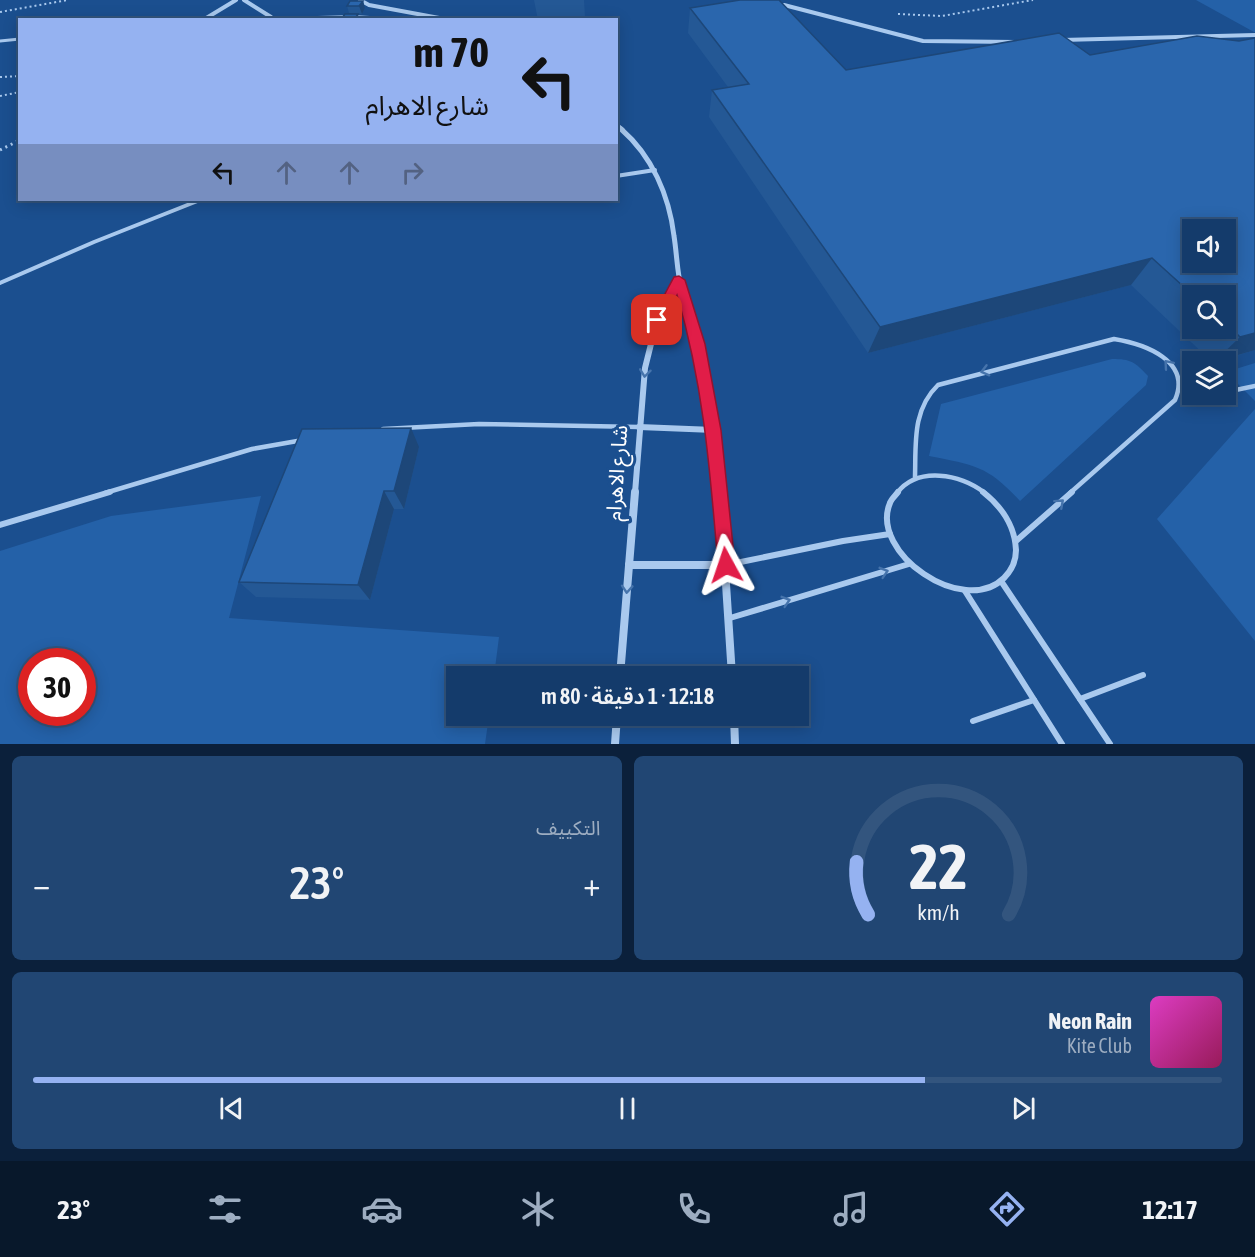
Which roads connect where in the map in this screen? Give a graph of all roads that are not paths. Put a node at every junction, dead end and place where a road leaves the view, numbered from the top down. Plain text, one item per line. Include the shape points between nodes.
1 (236, 0) edge
2 (244, 0) edge
3 (360, 0) edge
4 (784, 5) edge
5 (206, 18) edge
6 (272, 18) joint
7 (370, 18) edge
8 (439, 18) edge
9 (1255, 35) edge
10 (18, 39) edge
11 (0, 41) edge
12 (1028, 41) edge
13 (1052, 41) edge
14 (618, 125) edge
15 (655, 170) junction
16 (618, 176) edge
17 (197, 201) edge
18 (679, 280) junction
19 (0, 283) edge
20 (1180, 386) joint
21 (1255, 386) edge
22 (1236, 390) edge
23 (639, 427) junction
24 (375, 430) edge
25 (714, 430) junction
26 (308, 439) edge
27 (915, 477) junction
28 (0, 525) edge
29 (890, 534) junction
30 (1016, 541) junction
31 (909, 564) junction
32 (628, 565) junction
33 (726, 565) junction
34 (1001, 581) junction
35 (965, 591) junction
36 (730, 618) junction
37 (621, 666) edge
38 (732, 666) edge
39 (1143, 675) dead end
40 (1080, 699) junction
41 (1034, 700) junction
42 (973, 721) dead end
43 (616, 726) edge
44 (734, 726) edge
45 (615, 744) edge
46 (735, 744) edge
47 (1062, 744) edge
48 (1110, 744) edge

1 - 5 street
2 - 6 street
3 - 8 street
4 - 12 street via 923,41
6 - 7 street
9 - 13 street
10 - 11 lane
14 - 15 street
15 - 16 lane
15 - 18 street via 669,210
17 - 19 lane
18 -> 23 street, شارع الاهرام via 657,320 650,343
18 - 25 street via 698,344
20 -> 27 lane via 1163,358 1139,344 1114,339 952,380 938,385 921,403
30 -> 20 lane via 1175,400
21 - 22 lane
23 - 24 lane via 484,425
23 - 25 street
23 - 32 street, شارع الاهرام
25 - 33 street
26 - 28 lane via 252,448
27 - 29 lane via 894,493 888,505
27 - 30 lane via 946,476 978,488 1004,511
29 - 31 lane
29 - 33 lane
30 - 34 lane via 1014,564
31 - 35 lane via 935,583
36 -> 31 lane
32 - 33 street
32 -> 37 street, شارع الاهرام
33 - 36 street
34 - 35 lane via 991,587
34 - 40 lane
35 - 41 lane
36 - 38 street
39 - 40 lane
40 - 48 lane
41 - 42 lane
41 - 47 lane
43 - 45 street
44 - 46 street

